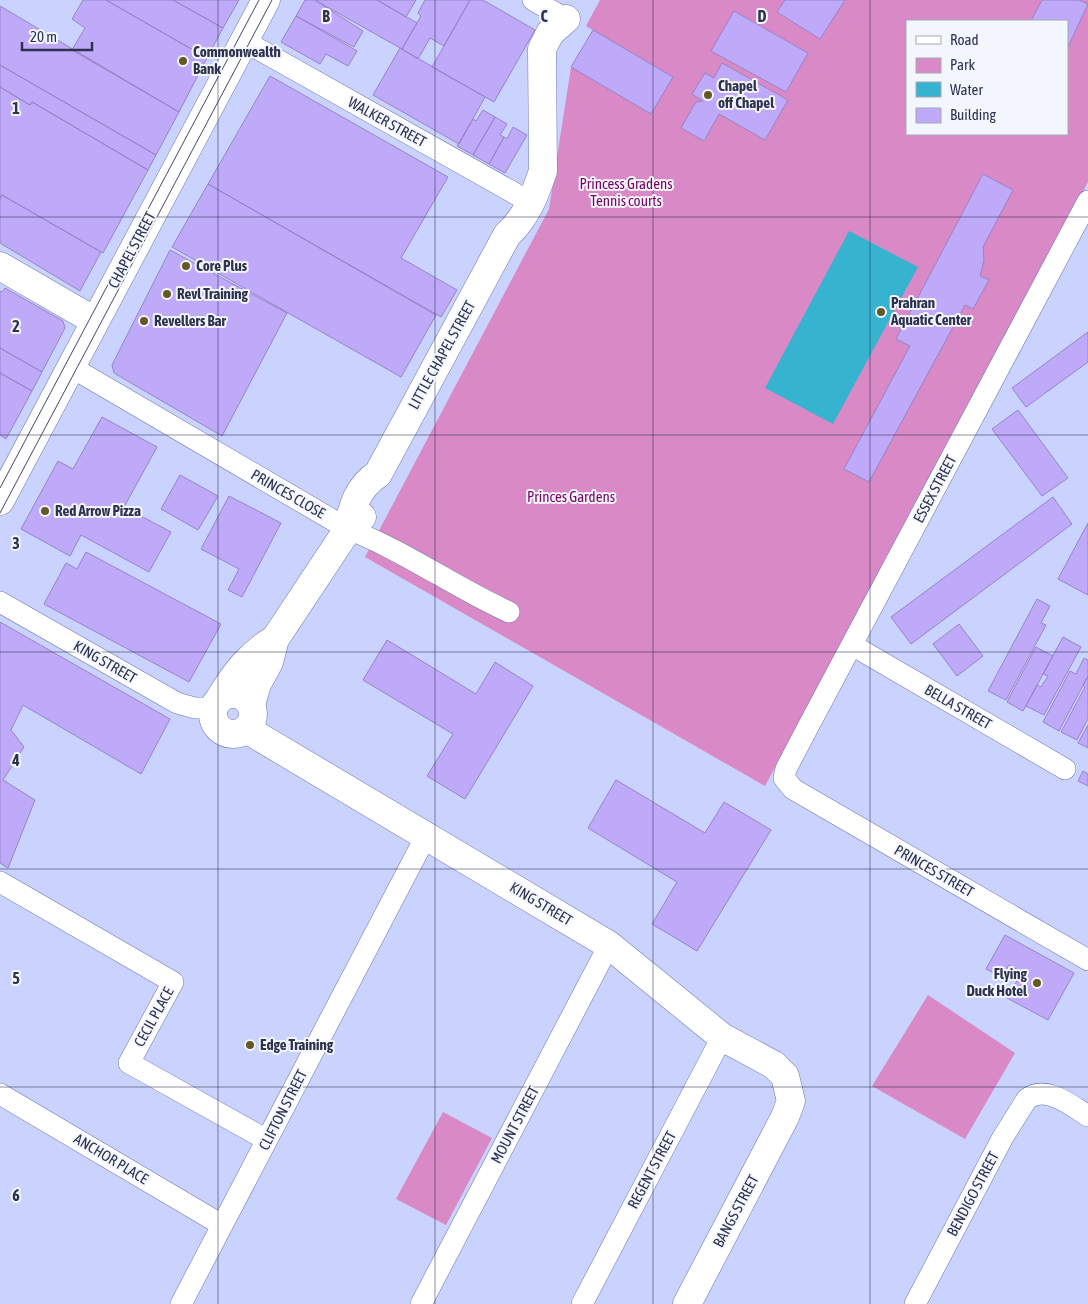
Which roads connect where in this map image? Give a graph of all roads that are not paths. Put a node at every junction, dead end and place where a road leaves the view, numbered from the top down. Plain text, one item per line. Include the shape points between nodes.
1 (266, 0) edge
2 (533, 0) edge
3 (571, 10) edge
4 (244, 41) junction
5 (524, 198) junction
6 (1088, 201) edge
7 (0, 266) edge
8 (95, 321) junction
9 (71, 367) junction
10 (0, 501) edge
11 (348, 529) junction
12 (0, 602) edge
13 (509, 612) dead end
14 (275, 639) junction
15 (852, 645) junction
16 (217, 703) junction
17 (248, 717) junction
18 (1065, 769) dead end
19 (784, 778) joint
20 (426, 836) junction
21 (0, 882) edge
22 (609, 945) junction
23 (1088, 960) edge
24 (722, 1036) junction
25 (0, 1094) edge
26 (1088, 1116) edge
27 (785, 1117) joint
28 (267, 1140) junction
29 (222, 1225) junction
30 (181, 1304) edge
31 (421, 1304) edge
32 (582, 1304) edge
33 (688, 1304) edge
34 (915, 1304) edge

1 - 4 street, CHAPEL STREET
2 - 3 street
3 - 5 street, LITTLE CHAPEL STREET via 550,33 542,49 543,170
4 - 5 street, WALKER STREET
4 - 8 street, CHAPEL STREET
5 - 11 street, LITTLE CHAPEL STREET via 520,223 507,235 378,474 379,489 365,514
6 - 15 street, ESSEX STREET
7 - 8 street
8 - 9 street, CHAPEL STREET
9 - 10 street, CHAPEL STREET
9 - 11 street, PRINCES CLOSE
11 - 13 street, PRINCES CLOSE via 375,539
11 - 14 street, LITTLE CHAPEL STREET
12 - 16 street, KING STREET via 177,703 194,708
14 - 16 street, LITTLE CHAPEL STREET via 255,651 233,676
14 - 17 street, LITTLE CHAPEL STREET
15 - 18 street, BELLA STREET
15 - 19 street, ESSEX STREET
16 - 17 street via 214,721 222,730 234,734
17 - 20 street, KING STREET
19 - 23 street, PRINCES STREET via 793,789
20 - 22 street, KING STREET
20 - 28 street, CLIFTON STREET
21 - 28 street, CECIL PLACE via 174,982 129,1062
22 - 24 street, KING STREET
22 - 31 street, MOUNT STREET
24 - 27 street, KING STREET via 774,1065 785,1076 791,1101
24 - 32 street, REGENT STREET
25 - 29 street, ANCHOR PLACE
26 - 34 street, BENDIGO STREET via 1058,1098 1042,1094 1031,1096 1019,1109
27 - 33 street, BANGS STREET
28 - 29 street, CLIFTON STREET
29 - 30 street, CLIFTON STREET

